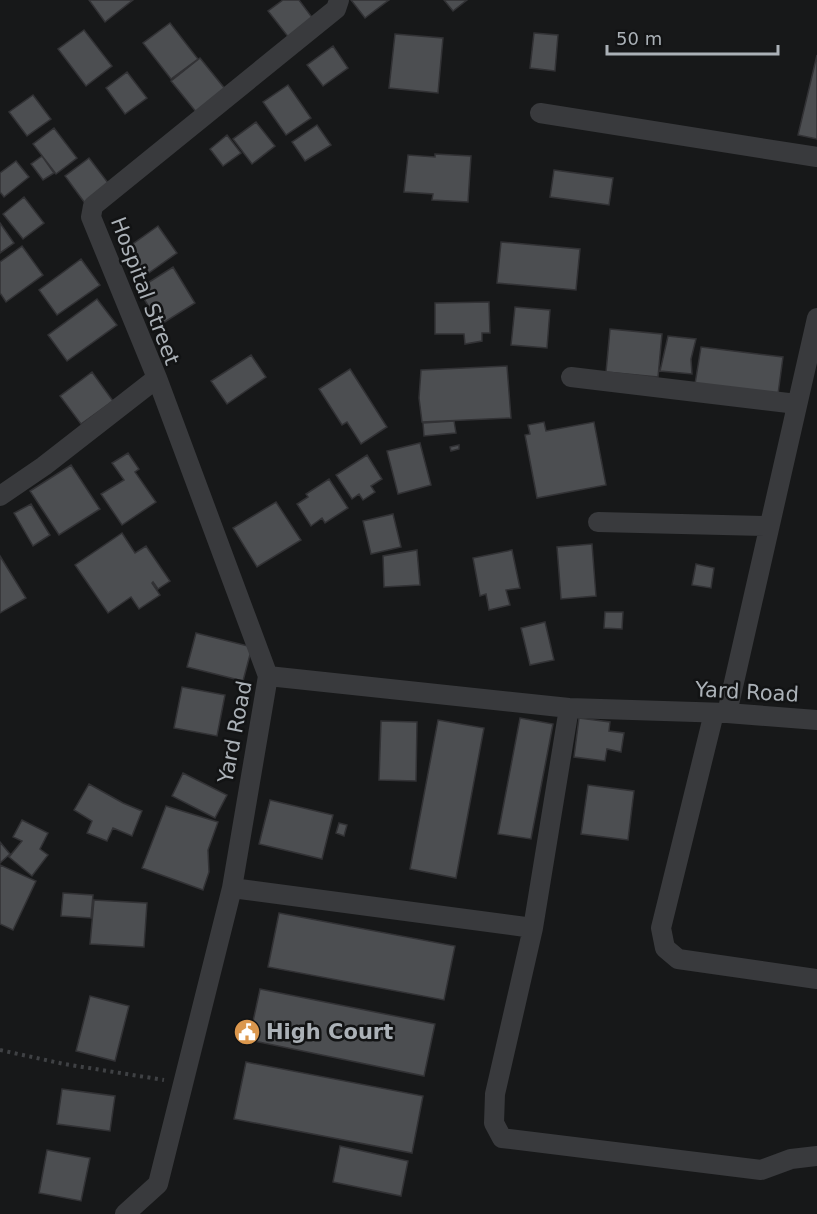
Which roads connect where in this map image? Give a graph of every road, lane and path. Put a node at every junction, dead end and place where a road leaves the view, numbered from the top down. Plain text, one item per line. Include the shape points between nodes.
1 (339, 0) edge
2 (540, 113) dead end
3 (817, 157) edge
4 (817, 318) edge
5 (571, 377) dead end
6 (157, 378) junction
7 (797, 404) junction
8 (0, 496) edge
9 (598, 522) dead end
10 (769, 526) junction
11 (268, 676) junction
12 (569, 708) junction
13 (720, 713) junction
14 (817, 720) edge
15 (232, 888) junction
16 (533, 928) junction
17 (817, 979) edge
18 (0, 1050) edge
19 (183, 1083) junction
20 (817, 1156) edge
21 (125, 1214) edge

1 - 6 street, Hospital Street via 336,9 93,206 91,217
2 - 3 street
4 - 7 street
5 - 7 street
6 - 8 street, Hospital Street
6 - 11 street
7 - 10 street
9 - 10 street
10 - 13 street
11 - 12 street, Yard Road
11 - 15 street, Yard Road
12 - 13 street, Yard Road
12 - 16 street
13 - 14 street, Yard Road
13 - 17 street via 661,928 665,948 678,959
15 - 16 street
15 - 19 street, Yard Road
16 - 20 street via 495,1094 494,1123 502,1138 761,1170 791,1159
18 - 19 path
19 - 21 street, Yard Road via 158,1185

